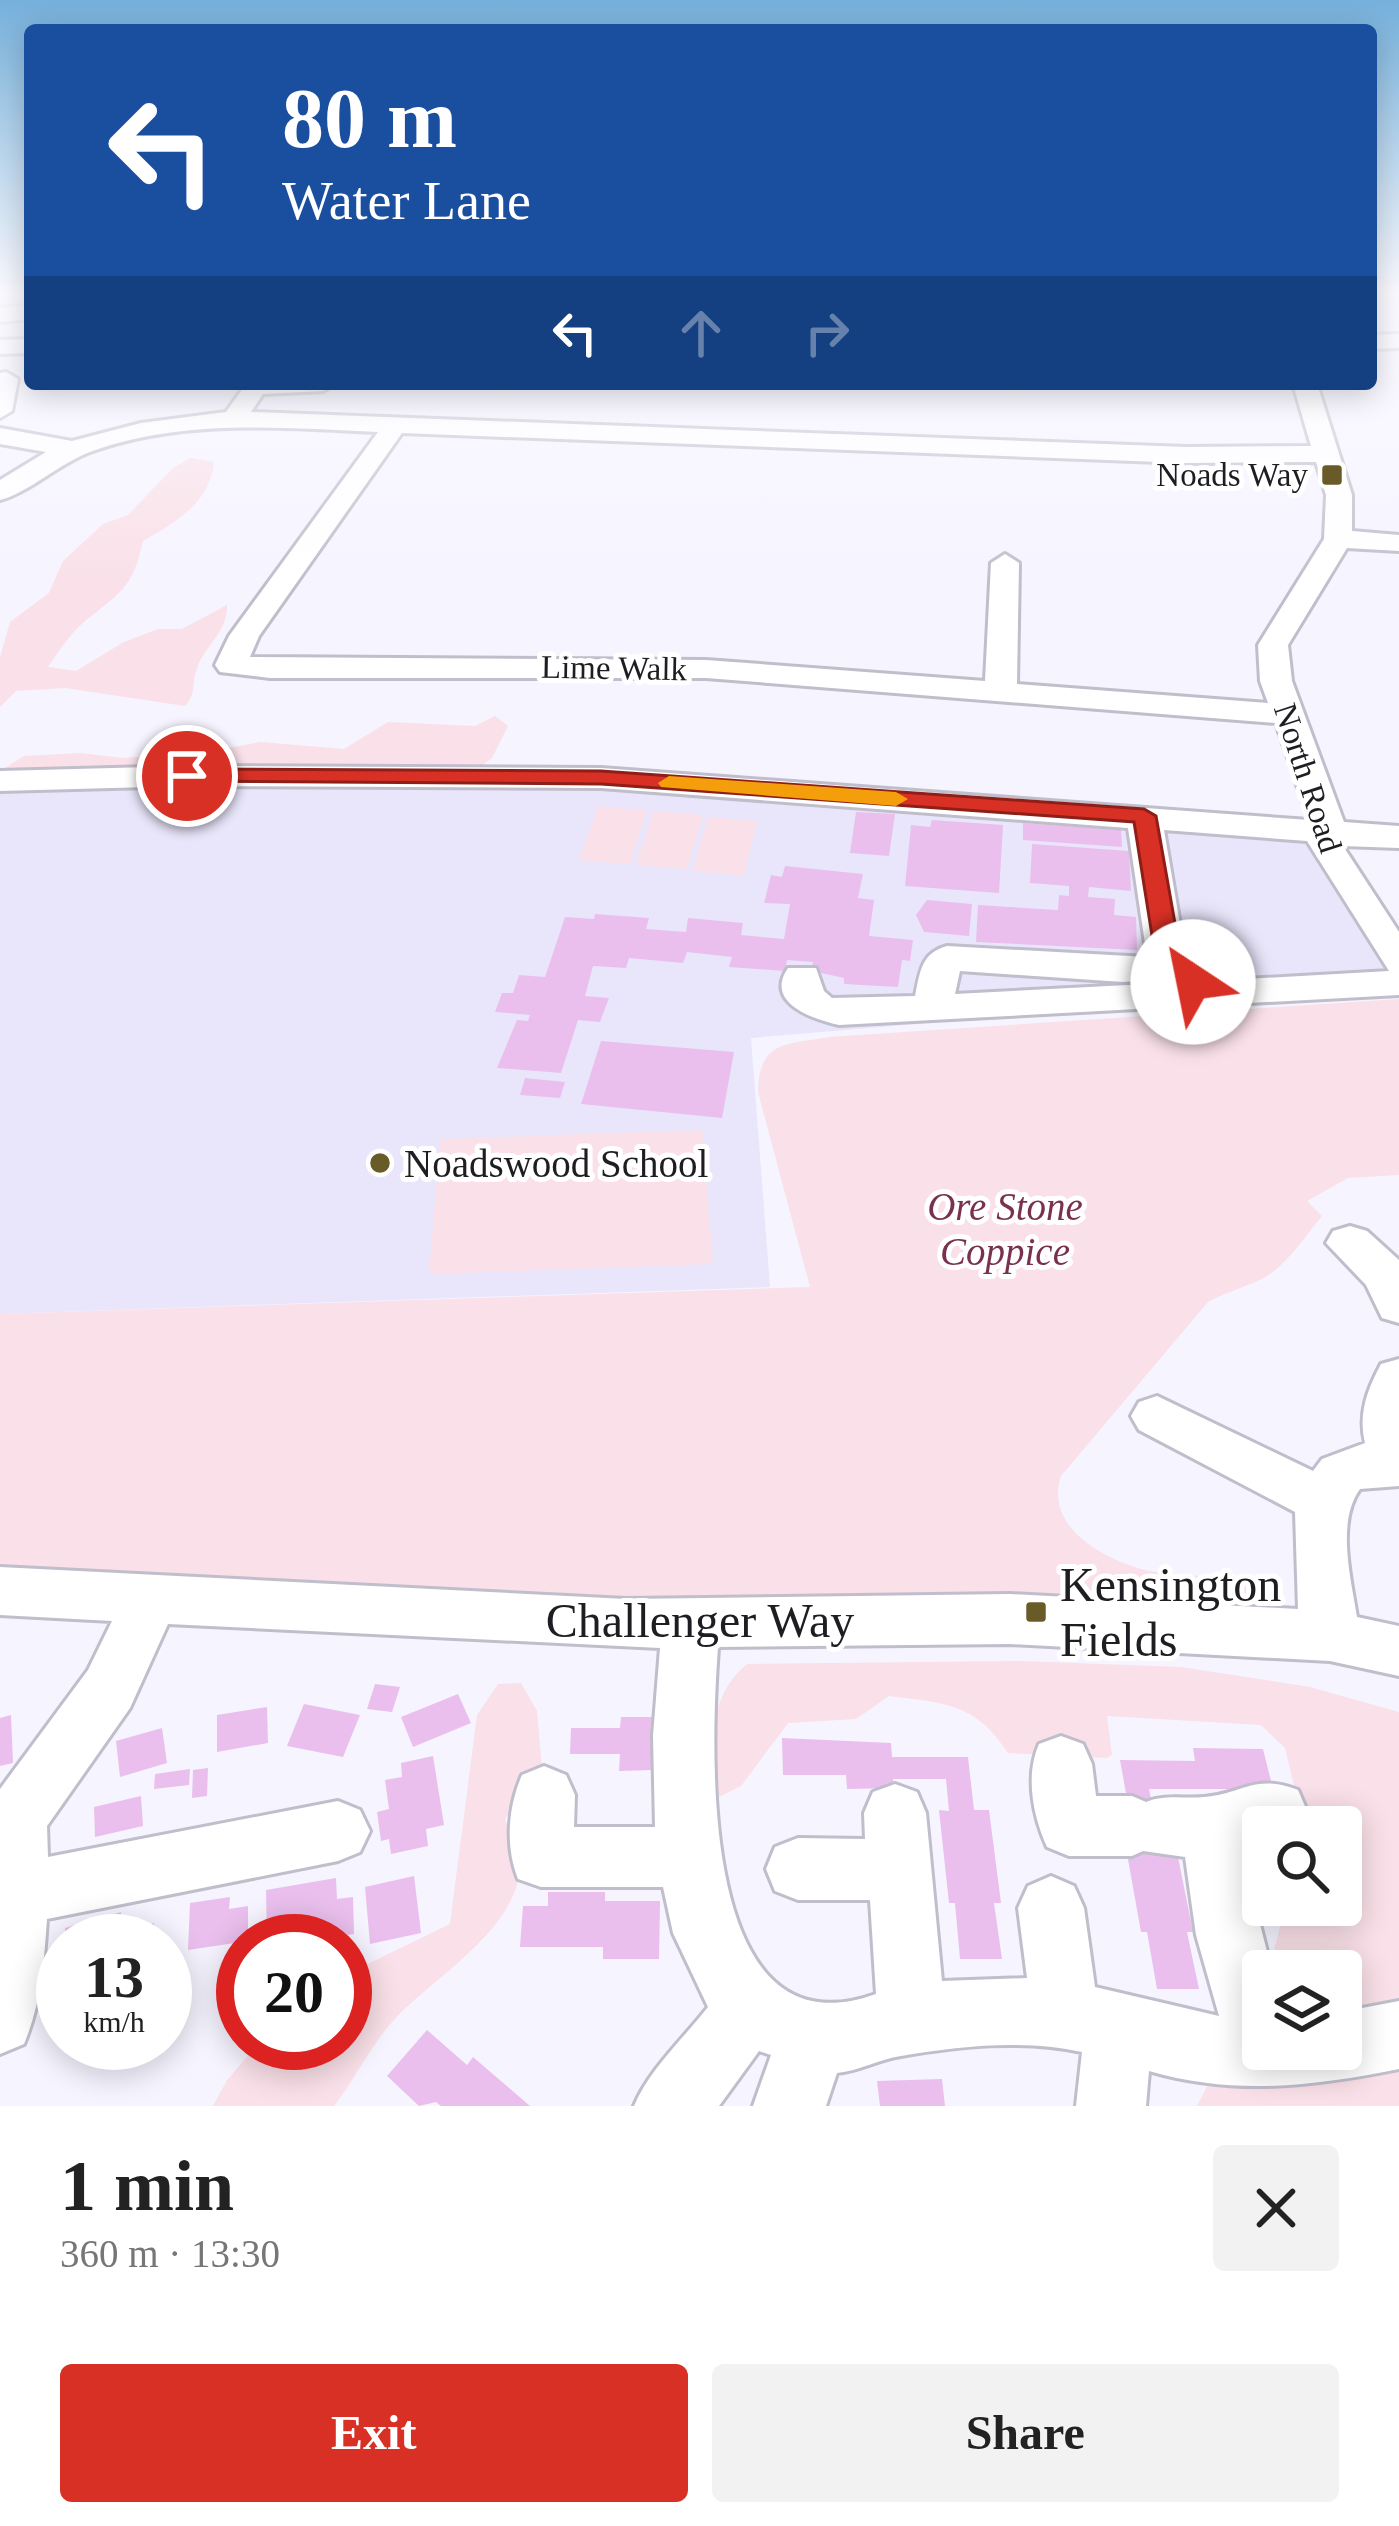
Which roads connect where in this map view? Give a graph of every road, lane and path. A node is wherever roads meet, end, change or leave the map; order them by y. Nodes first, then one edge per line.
1 (254, 390) edge
2 (1306, 390) edge
3 (234, 419) junction
4 (394, 427) junction
5 (0, 436) edge
6 (73, 449) junction
7 (1328, 454) junction
8 (0, 492) edge
9 (1338, 539) junction
10 (1399, 543) edge
11 (1006, 564) dead end
12 (1001, 694) junction
13 (1285, 714) junction
14 (0, 781) edge
15 (1144, 816) junction
16 (1323, 828) junction
17 (1399, 837) edge
18 (1399, 962) edge
19 (1170, 967) junction
20 (802, 976) dead end
21 (1399, 983) edge
22 (1230, 995) junction
23 (932, 1010) junction
24 (1350, 1243) dead end
25 (1399, 1305) edge
26 (1399, 1378) edge
27 (1156, 1416) dead end
28 (1399, 1465) edge
29 (1322, 1500) junction
30 (0, 1591) edge
31 (151, 1599) junction
32 (691, 1623) junction
33 (1330, 1636) junction
34 (1399, 1651) edge
35 (1061, 1764) dead end
36 (544, 1795) dead end
37 (8, 1823) edge
38 (338, 1831) dead end
39 (688, 1857) junction
40 (798, 1869) dead end
41 (17, 1894) junction
42 (1051, 1908) dead end
43 (1242, 1971) edge
44 (1092, 2019) junction
45 (0, 2020) edge
46 (779, 2021) junction
47 (912, 2021) junction
48 (1399, 2035) edge
49 (1362, 2042) edge
50 (1242, 2051) edge
51 (669, 2106) edge
52 (788, 2106) edge
53 (1111, 2106) edge

1 - 3 street
2 - 7 street
3 - 4 street
3 - 6 street
4 - 7 street
4 - 12 street, Lime Walk
5 - 6 street
6 - 8 street
7 - 9 street
9 - 10 street
9 - 13 street, North Road
11 - 12 street
12 - 13 street, Lime Walk
13 - 16 street, North Road
14 - 15 street
15 - 16 street
15 - 19 street
16 - 17 street
16 - 18 street, North Road
19 - 22 street
19 - 23 street
20 - 23 street
21 - 22 street
22 - 23 street
24 - 25 street
26 - 28 street
27 - 29 street
28 - 29 street
29 - 33 street
30 - 31 street, Challenger Way
31 - 32 street, Challenger Way
31 - 37 street
32 - 33 street, Challenger Way
32 - 39 street
33 - 34 street, Challenger Way
35 - 43 street
36 - 39 street
37 - 41 street
38 - 41 street
39 - 46 street
40 - 47 street
41 - 45 street
42 - 44 street
44 - 47 street
44 - 50 street
44 - 53 street
46 - 47 street
46 - 51 street
46 - 52 street
48 - 49 street

